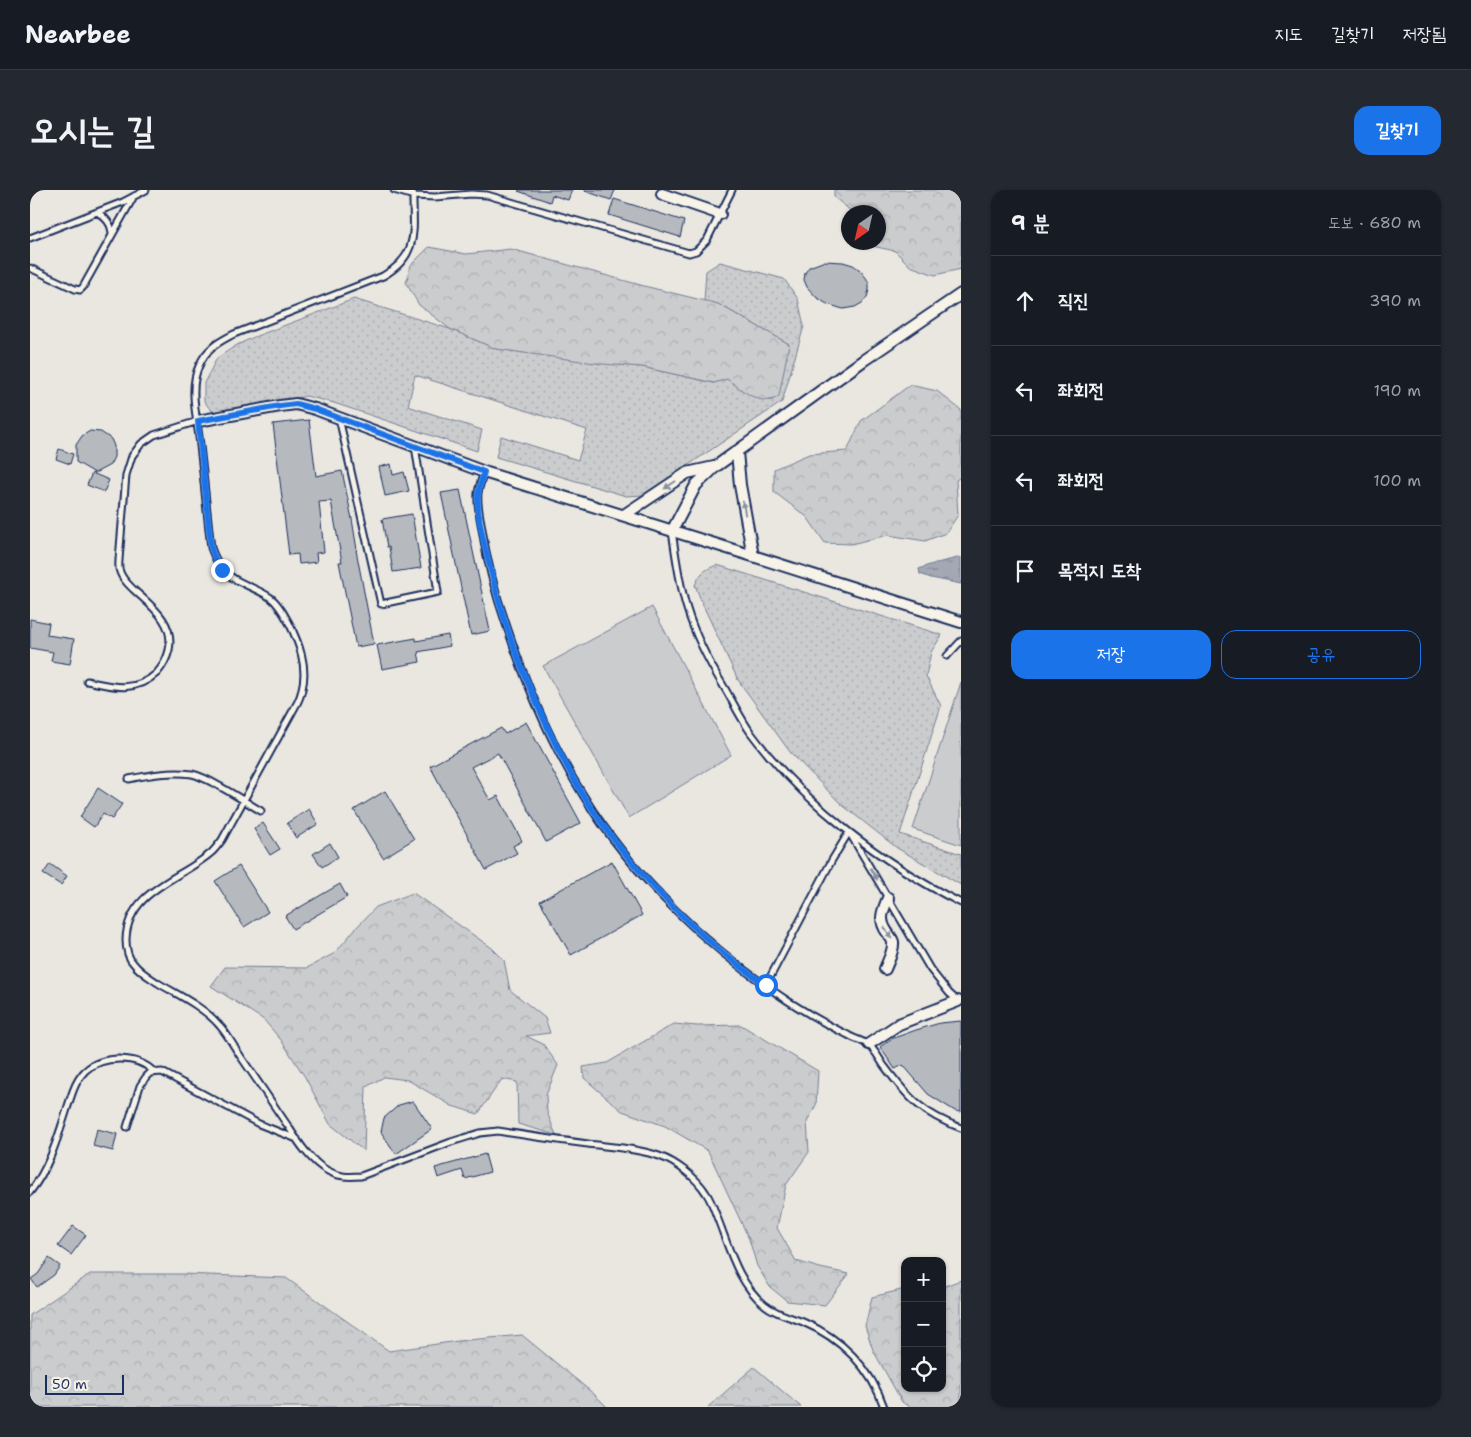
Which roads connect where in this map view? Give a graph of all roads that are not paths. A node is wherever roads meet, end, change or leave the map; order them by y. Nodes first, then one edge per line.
1 (146, 190) edge
2 (394, 190) edge
3 (732, 190) edge
4 (413, 193) edge
5 (662, 194) dead end
6 (134, 196) junction
7 (97, 212) junction
8 (720, 214) junction
9 (112, 235) junction
10 (30, 238) edge
11 (30, 268) edge
12 (961, 294) edge
13 (339, 418) junction
14 (198, 421) junction
15 (415, 446) junction
16 (737, 452) junction
17 (715, 466) junction
18 (484, 472) junction
19 (624, 516) junction
20 (672, 530) junction
21 (753, 556) junction
22 (961, 622) edge
23 (961, 641) edge
24 (948, 656) dead end
25 (87, 681) dead end
26 (129, 780) dead end
27 (244, 801) junction
28 (261, 811) dead end
29 (849, 832) junction
30 (888, 898) junction
31 (961, 903) edge
32 (884, 969) dead end
33 (766, 985) junction
34 (960, 1003) edge
35 (869, 1044) junction
36 (154, 1072) junction
37 (127, 1127) dead end
38 (961, 1128) edge
39 (297, 1139) junction
40 (30, 1192) edge
41 (884, 1407) edge

1 - 6 lane
2 - 4 lane
3 - 8 lane
4 - 8 lane
4 - 14 lane
5 - 8 street
6 - 7 lane
6 - 9 lane
7 - 9 lane
7 - 10 lane
9 - 11 lane
12 - 16 street
13 - 14 street
13 - 15 street
13 - 15 lane
14 - 25 lane
14 - 27 lane
15 - 18 street
16 - 17 street
21 -> 16 street
17 -> 19 street
17 - 20 street
18 - 19 street
18 - 33 lane
19 - 20 street
20 - 21 street
20 - 29 lane
21 - 22 street
23 - 24 lane
26 - 27 lane
27 - 28 lane
27 - 39 lane
29 -> 30 lane
29 - 31 lane
29 - 33 lane
30 -> 32 street
30 - 34 lane
33 - 35 lane
34 - 35 street
35 - 38 lane
36 - 37 lane
36 - 39 lane
36 - 40 lane
39 - 41 lane

